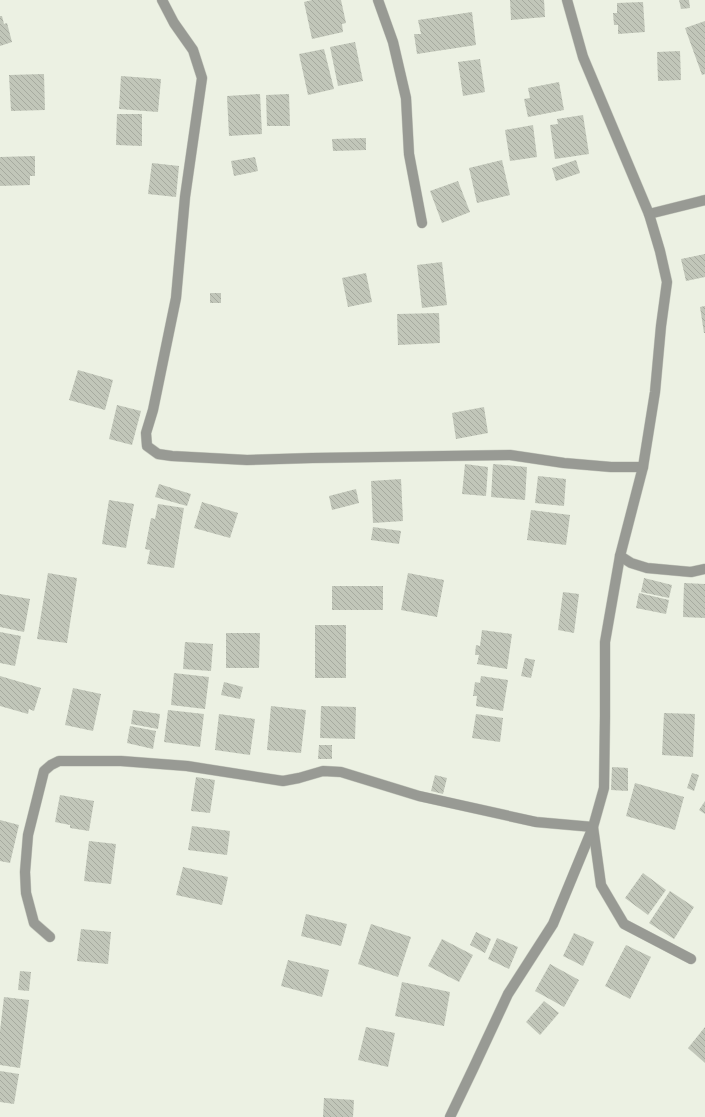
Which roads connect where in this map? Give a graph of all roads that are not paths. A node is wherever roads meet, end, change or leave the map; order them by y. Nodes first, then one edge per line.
1 (162, 0) edge
2 (378, 0) edge
3 (567, 0) edge
4 (705, 200) edge
5 (648, 214) junction
6 (422, 223) dead end
7 (643, 467) junction
8 (620, 556) junction
9 (705, 569) edge
10 (593, 827) junction
11 (50, 937) dead end
12 (690, 960) dead end
13 (450, 1117) edge

1 - 7 street
2 - 6 street
3 - 5 street
4 - 5 street
5 - 7 street
7 - 8 street
8 - 9 street
8 - 10 street
10 - 11 street
10 - 12 street
10 - 13 street

